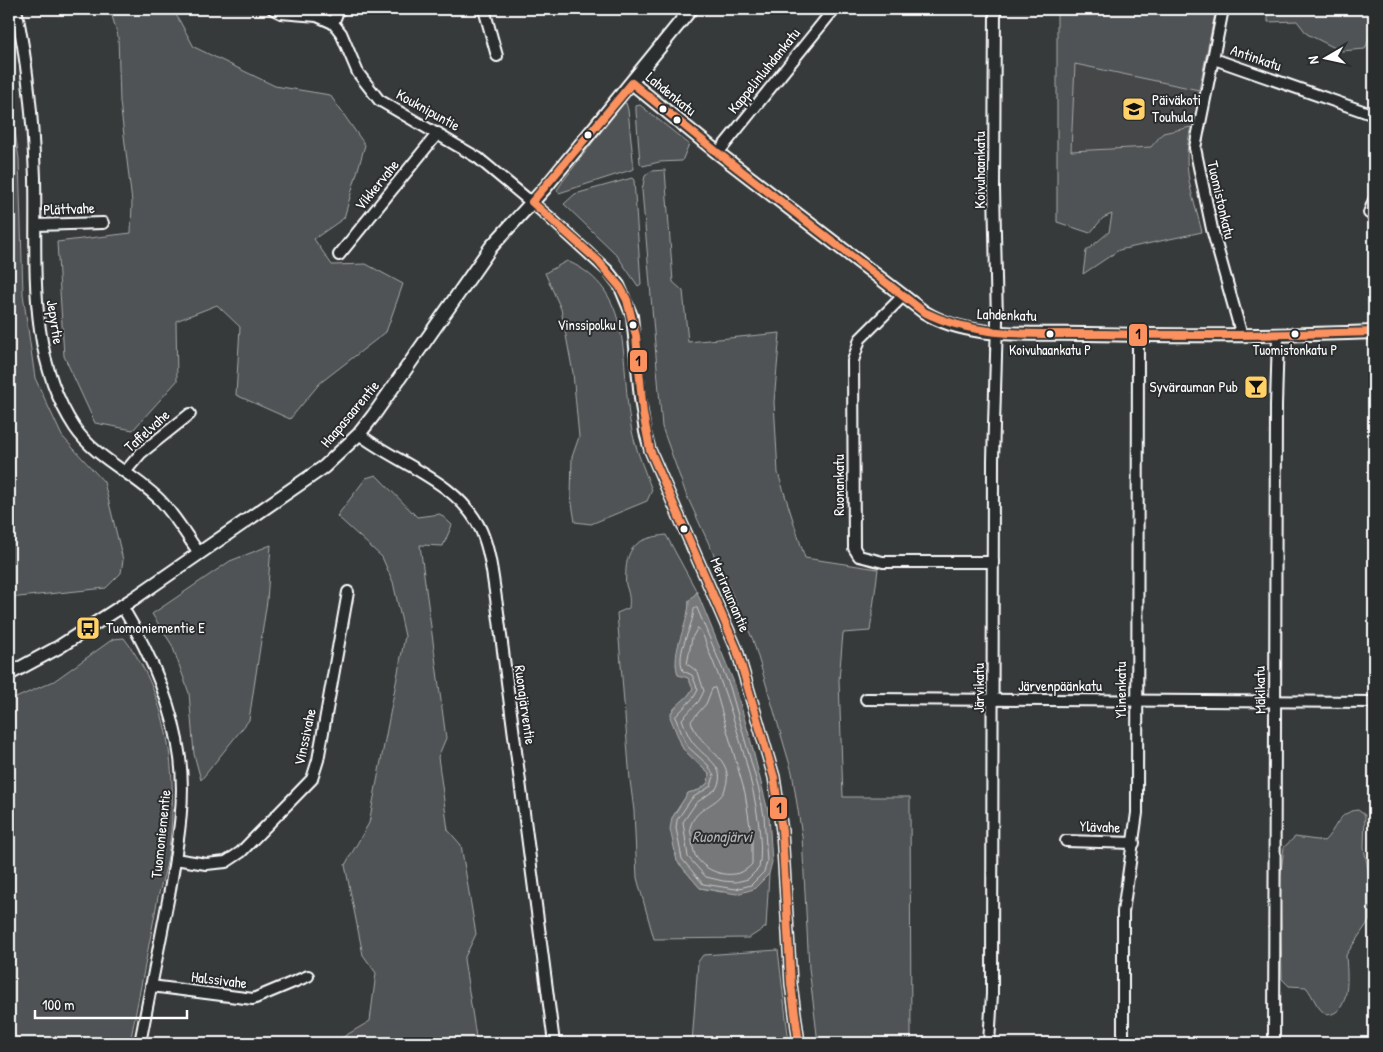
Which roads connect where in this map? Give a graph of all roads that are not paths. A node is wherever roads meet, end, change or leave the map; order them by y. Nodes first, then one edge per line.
1 (16, 9) edge
2 (273, 9) edge
3 (339, 9) edge
4 (484, 9) edge
5 (691, 9) edge
6 (834, 9) edge
7 (995, 9) edge
8 (1222, 9) edge
9 (333, 23) junction
10 (497, 56) dead end
11 (1214, 59) junction
12 (632, 82) junction
13 (1374, 114) edge
14 (438, 134) junction
15 (718, 153) junction
16 (1374, 200) edge
17 (532, 202) junction
18 (1369, 213) dead end
19 (103, 222) dead end
20 (36, 225) junction
21 (339, 255) dead end
22 (903, 296) junction
23 (996, 332) junction
24 (1374, 332) edge
25 (1138, 335) junction
26 (1242, 336) junction
27 (1278, 336) junction
28 (190, 414) dead end
29 (358, 434) junction
30 (125, 472) junction
31 (200, 552) junction
32 (993, 562) junction
33 (348, 592) dead end
34 (122, 606) junction
35 (9, 674) edge
36 (866, 699) dead end
37 (994, 700) junction
38 (1136, 701) junction
39 (1276, 701) junction
40 (1374, 702) edge
41 (1066, 841) dead end
42 (1134, 843) junction
43 (175, 860) junction
44 (308, 976) dead end
45 (151, 986) junction
46 (140, 1043) edge
47 (554, 1043) edge
48 (799, 1043) edge
49 (989, 1043) edge
50 (1123, 1043) edge
51 (1274, 1043) edge

1 - 20 street, Jepyrtie
2 - 9 street
3 - 9 street
4 - 10 street
5 - 12 main road, Haapasaarentie
6 - 15 street, Kappelinluhdankatu
7 - 23 street, Koivuhaankatu
8 - 11 street, Tuomistonkatu
9 - 14 street, Kouknipuntie
11 - 13 street, Antinkatu
11 - 26 street, Tuomistonkatu
12 - 15 main road, Lahdenkatu
12 - 17 main road, Haapasaarentie
14 - 17 street, Kouknipuntie
14 - 21 street, Vikkervahe
15 - 22 main road, Lahdenkatu
16 - 18 street
17 - 29 main road, Haapasaarentie
17 - 48 street, Meriraumantie
19 - 20 street, Plättvahe
20 - 30 street, Jepyrtie
22 - 23 main road, Lahdenkatu
22 - 32 street, Ruonankatu
23 - 25 main road, Lahdenkatu
23 - 32 street, Järvikatu
24 - 27 main road, Lahdenkatu
25 - 26 main road, Lahdenkatu
25 - 38 street, Ylinenkatu
26 - 27 main road, Lahdenkatu
27 - 39 street, Mäkikatu
28 - 30 street, Taffelvahe
29 - 31 main road, Haapasaarentie
29 - 47 street, Ruonajärventie
30 - 31 street, Jepyrtie
31 - 34 main road, Haapasaarentie
32 - 37 street, Järvikatu
33 - 43 street, Vinssivahe
34 - 35 main road, Haapasaarentie
34 - 43 street, Tuomoniementie
36 - 37 street, Järvenpäänkatu
37 - 38 street, Järvenpäänkatu
37 - 49 street, Järvikatu
38 - 39 street, Järvenpäänkatu
38 - 42 street, Ylinenkatu
39 - 40 street, Järvenpäänkatu
39 - 51 street, Mäkikatu
41 - 42 street, Ylävahe
42 - 50 street, Ylinenkatu
43 - 45 street, Tuomoniementie
44 - 45 street, Halssivahe
45 - 46 street, Tuomoniementie

